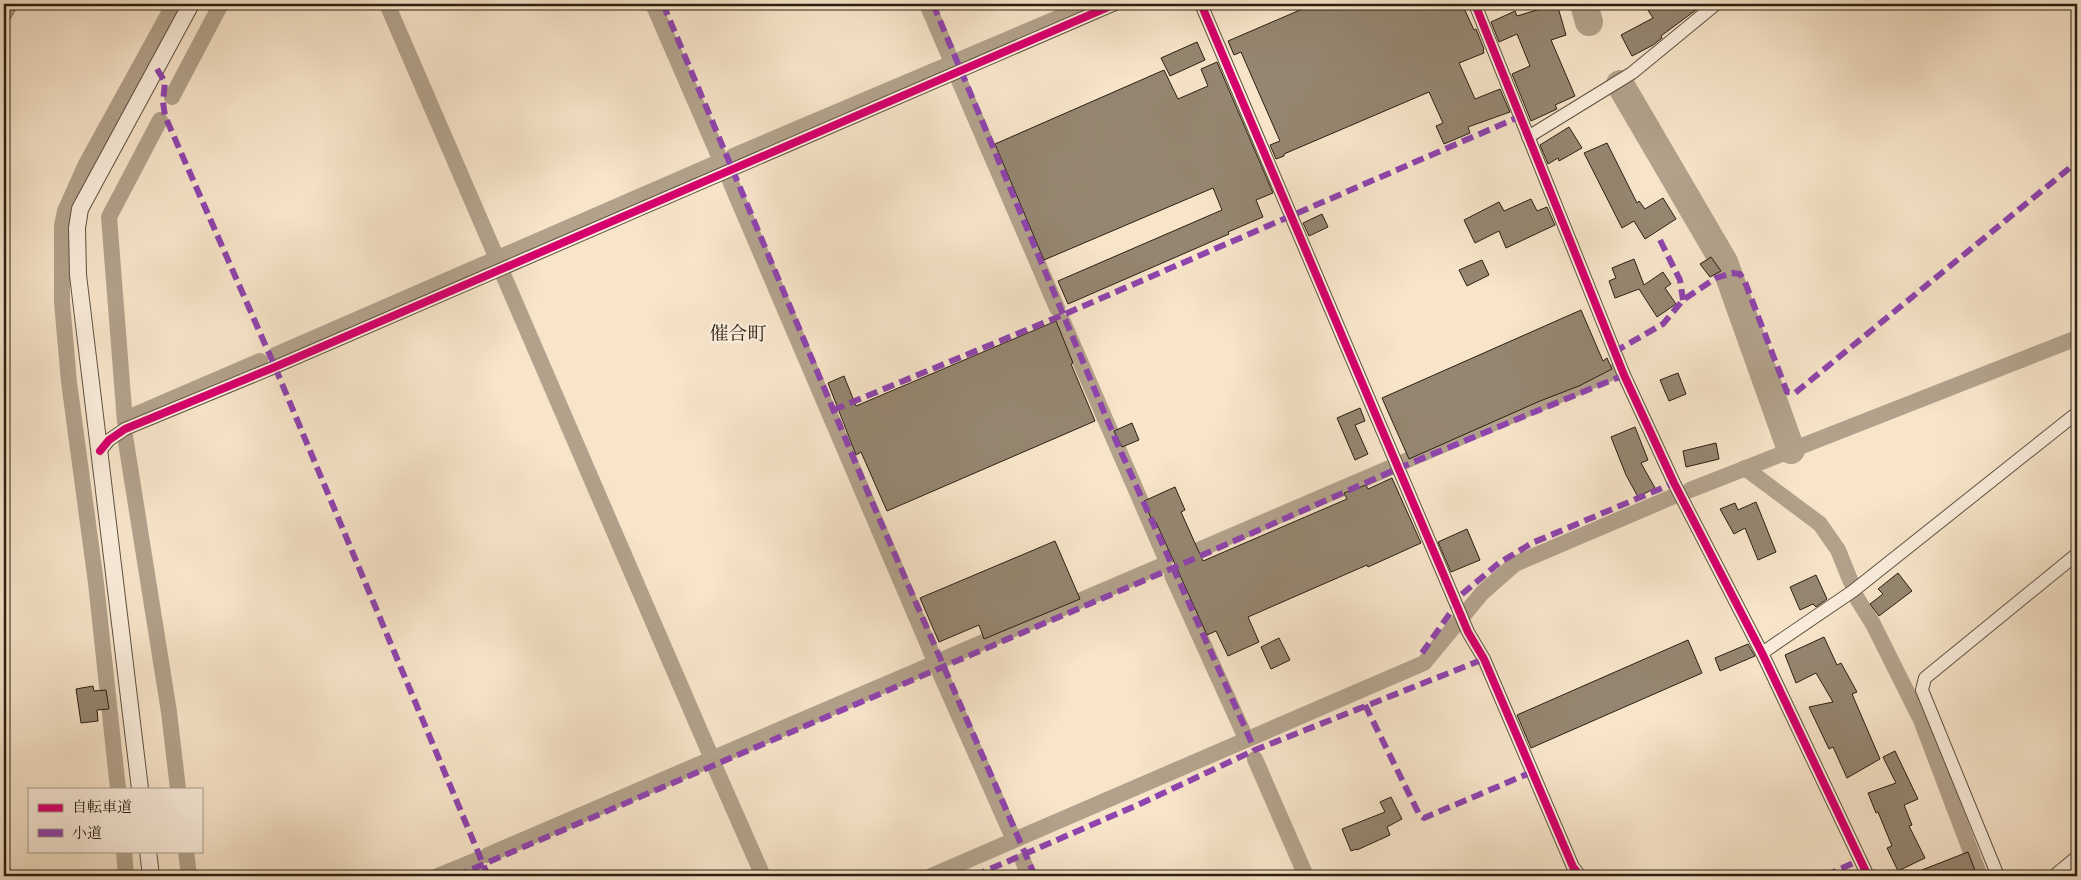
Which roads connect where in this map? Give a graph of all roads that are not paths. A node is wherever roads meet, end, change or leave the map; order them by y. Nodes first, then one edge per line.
1 (191, 4) edge
2 (1115, 4) edge
3 (1201, 4) edge
4 (1475, 4) edge
5 (1716, 4) edge
6 (1528, 137) junction
7 (2077, 413) edge
8 (100, 451) junction
9 (2077, 554) edge
10 (1762, 653) junction
11 (140, 788) edge
12 (148, 852) edge
13 (2077, 857) edge
14 (151, 876) edge
15 (1580, 876) edge
16 (1868, 876) edge
17 (1998, 876) edge
18 (2054, 876) edge

1 - 8 street
2 - 8 street
3 - 15 street
4 - 6 street
5 - 6 street
6 - 10 street
7 - 10 street
8 - 11 street
9 - 17 street
10 - 16 street
12 - 14 street
13 - 18 street

